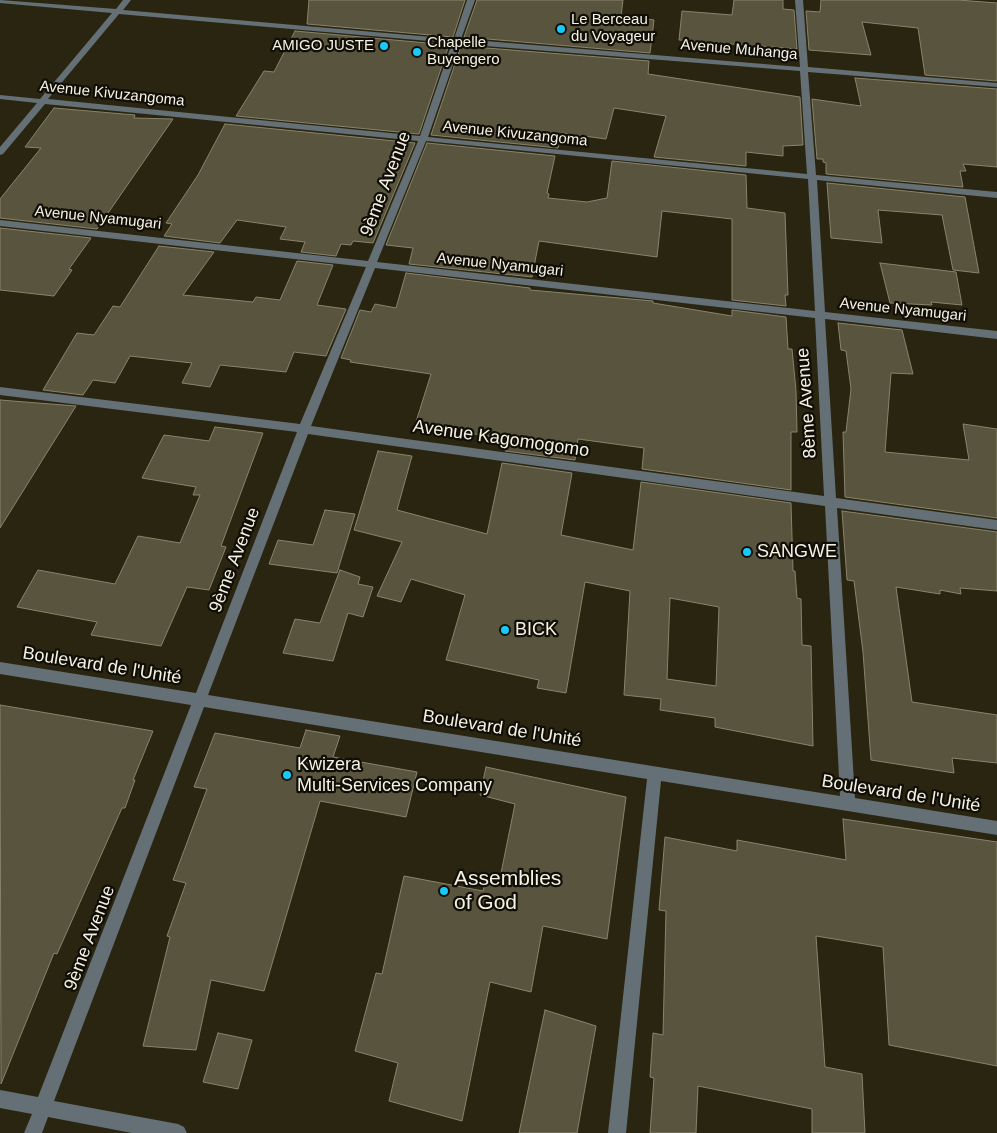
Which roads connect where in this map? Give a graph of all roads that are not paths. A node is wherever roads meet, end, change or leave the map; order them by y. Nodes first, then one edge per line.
1 (127, 0) edge
2 (471, 0) edge
3 (799, 0) edge
4 (0, 1) edge
5 (119, 11) junction
6 (456, 41) junction
7 (803, 68) junction
8 (997, 85) edge
9 (0, 97) edge
10 (41, 100) junction
11 (423, 139) junction
12 (0, 152) edge
13 (812, 177) junction
14 (997, 195) edge
15 (0, 223) edge
16 (372, 265) junction
17 (819, 316) junction
18 (997, 336) edge
19 (0, 391) edge
20 (304, 429) junction
21 (831, 502) junction
22 (997, 525) edge
23 (0, 668) edge
24 (200, 700) junction
25 (655, 772) junction
26 (848, 804) junction
27 (997, 828) edge
28 (0, 1099) edge
29 (43, 1108) junction
30 (33, 1133) edge
31 (178, 1133) edge
32 (617, 1133) edge

1 - 5 street
2 - 6 street, 9ème Avenue
3 - 7 street, 8ème Avenue
4 - 5 street, Avenue Muhanga
5 - 6 street, Avenue Muhanga
5 - 10 street
6 - 7 street, Avenue Muhanga
6 - 11 street, 9ème Avenue
7 - 8 street, Avenue Muhanga
7 - 13 street, 8ème Avenue
9 - 10 street, Avenue Kivuzangoma
10 - 11 street, Avenue Kivuzangoma
10 - 12 street
11 - 13 street, Avenue Kivuzangoma
11 - 16 street, 9ème Avenue
13 - 14 street, Avenue Kivuzangoma
13 - 17 street, 8ème Avenue
15 - 16 street, Avenue Nyamugari
16 - 17 street, Avenue Nyamugari
16 - 20 street, 9ème Avenue
17 - 18 street, Avenue Nyamugari
17 - 21 street, 8ème Avenue
19 - 20 street, Avenue Kagomogomo
20 - 21 street, Avenue Kagomogomo
20 - 24 street, 9ème Avenue
21 - 22 street, Avenue Kagomogomo
21 - 26 street, 8ème Avenue
23 - 24 street, Boulevard de l'Unité
24 - 25 street, Boulevard de l'Unité
24 - 29 street, 9ème Avenue
25 - 26 street, Boulevard de l'Unité
25 - 32 street
26 - 27 street, Boulevard de l'Unité
28 - 29 street
29 - 30 street, 9ème Avenue
29 - 31 street

